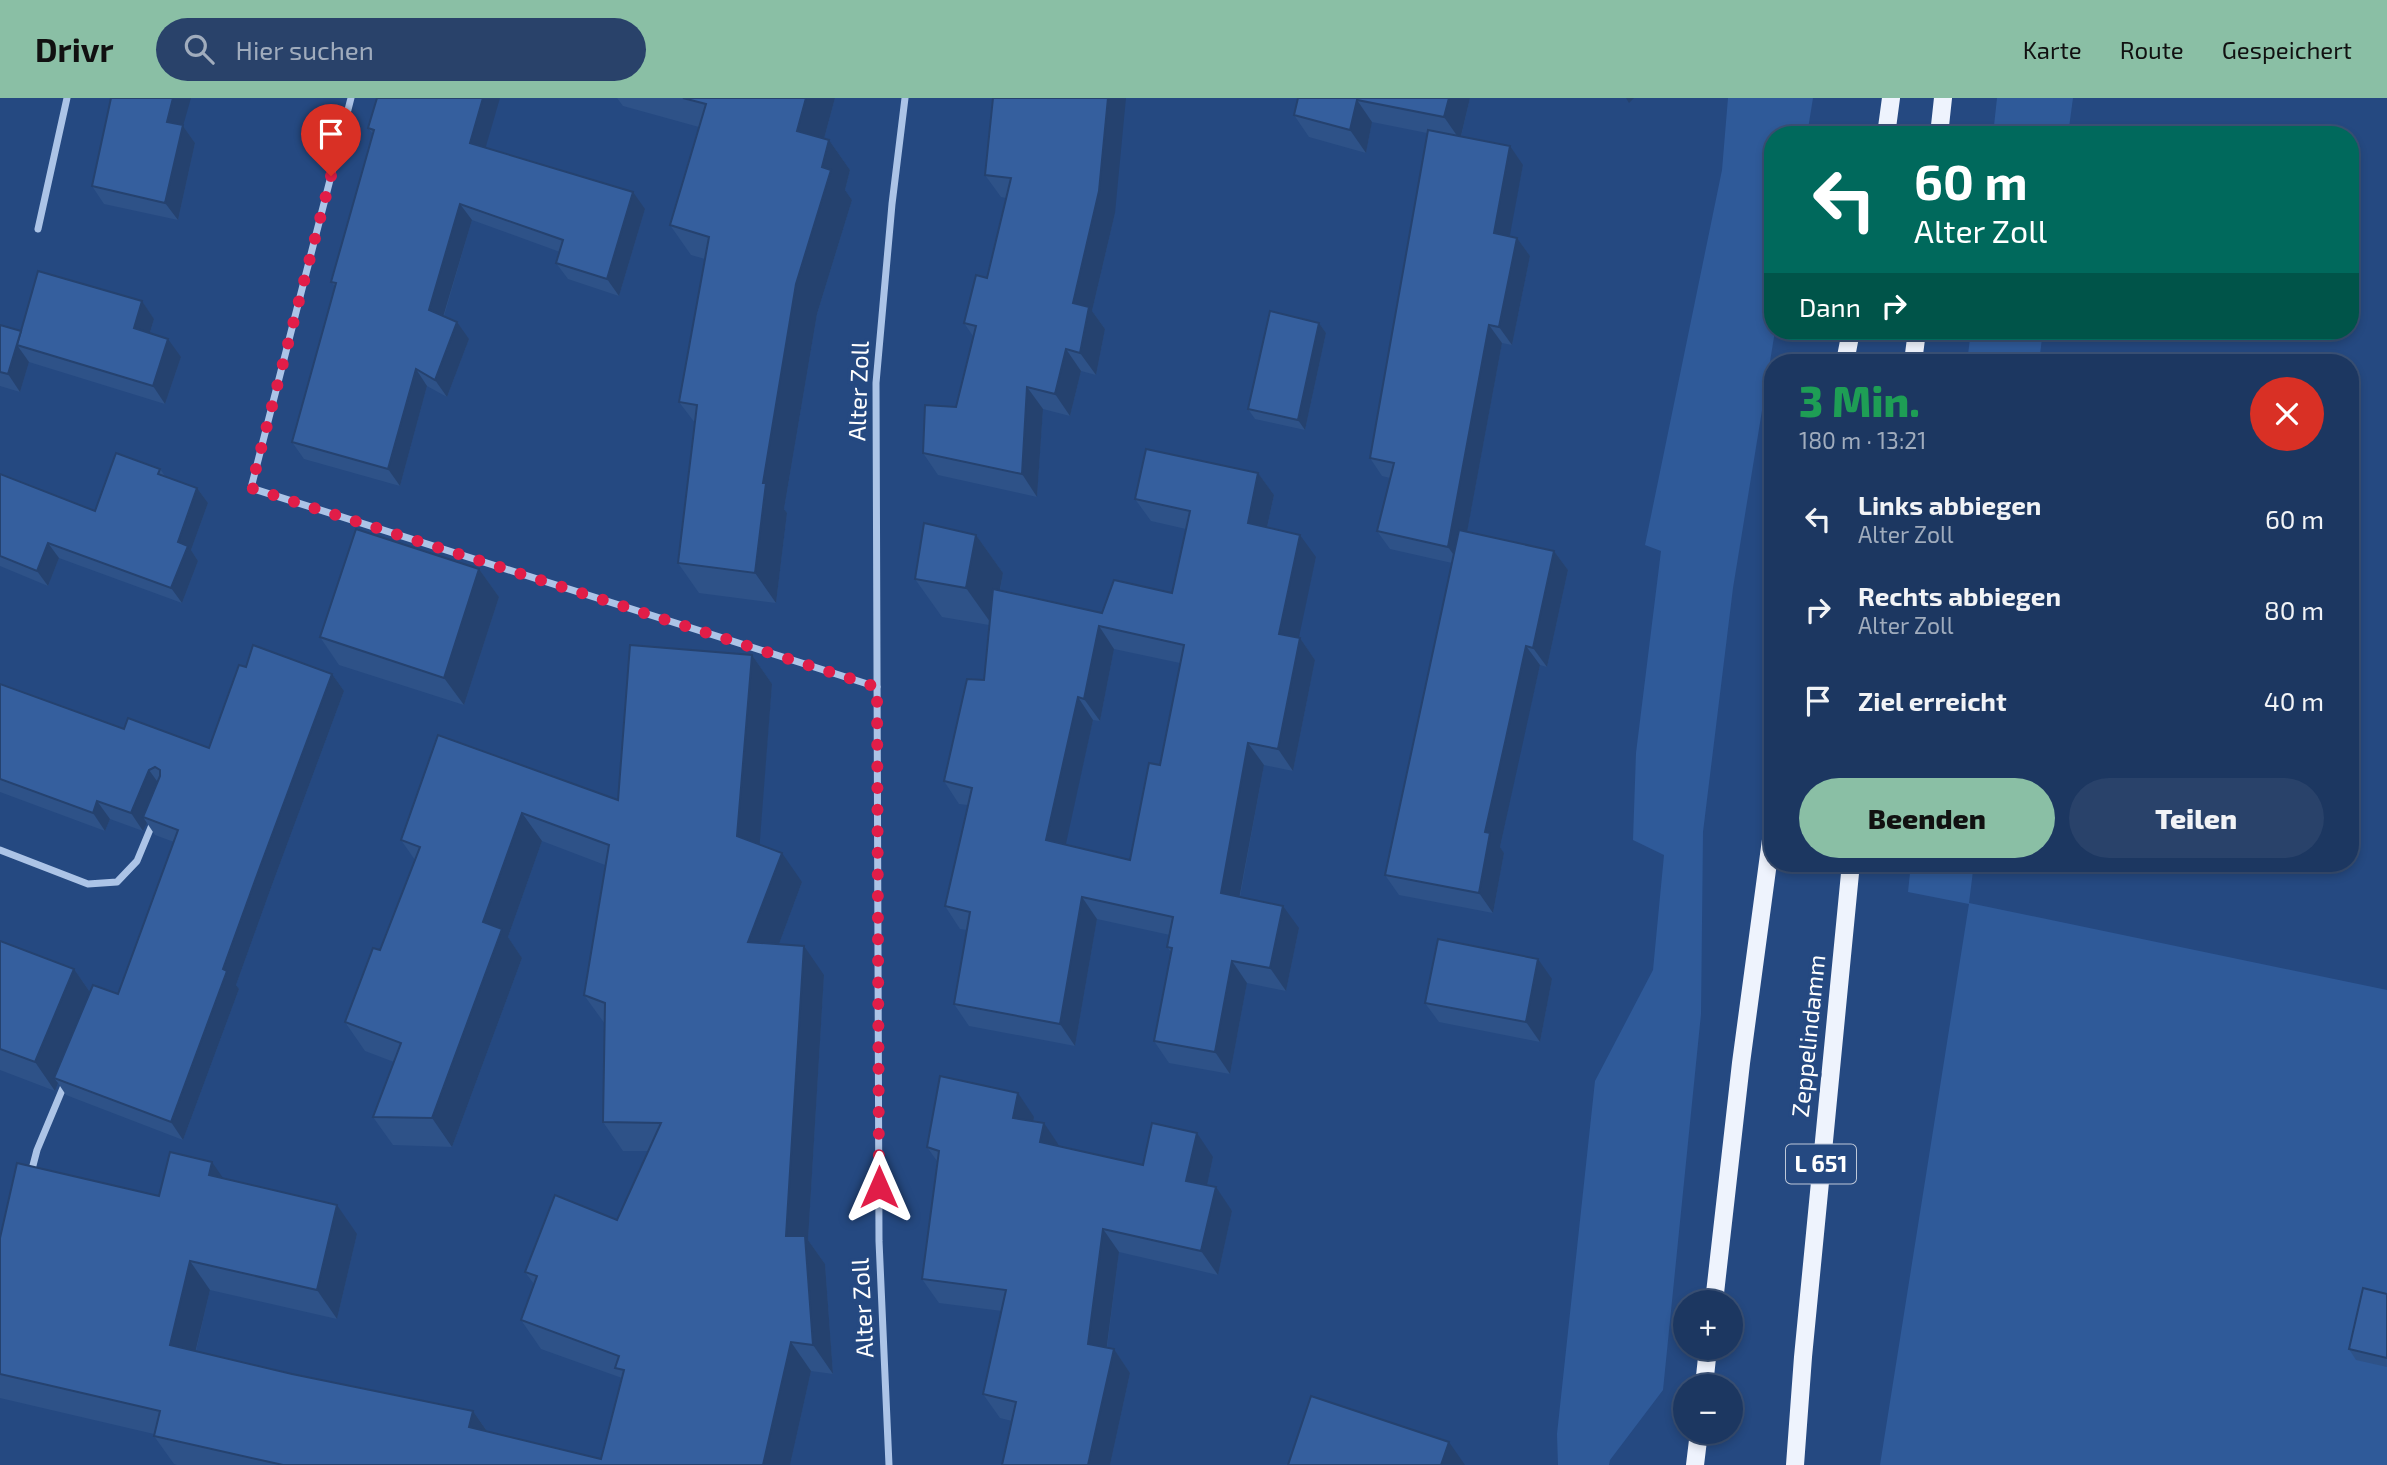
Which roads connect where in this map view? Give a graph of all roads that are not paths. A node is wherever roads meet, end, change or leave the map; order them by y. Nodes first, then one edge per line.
1 (68, 98) edge
2 (351, 98) edge
3 (905, 98) edge
4 (1891, 98) edge
5 (1943, 98) edge
6 (1887, 126) edge
7 (1940, 126) edge
8 (38, 229) dead end
9 (877, 687) junction
10 (157, 814) edge
11 (0, 850) edge
12 (1767, 872) edge
13 (1850, 872) edge
14 (69, 1074) edge
15 (30, 1177) edge
16 (1715, 1290) edge
17 (1698, 1444) edge
18 (889, 1465) edge
19 (1695, 1465) edge
20 (1795, 1465) edge

1 - 8 street
2 - 9 street
3 - 9 street, Alter Zoll
4 - 6 main road
5 - 7 main road
9 - 18 street, Alter Zoll
10 - 11 street
12 - 16 main road
13 - 20 main road, Zeppelindamm / L 651
14 - 15 street
17 - 19 main road

